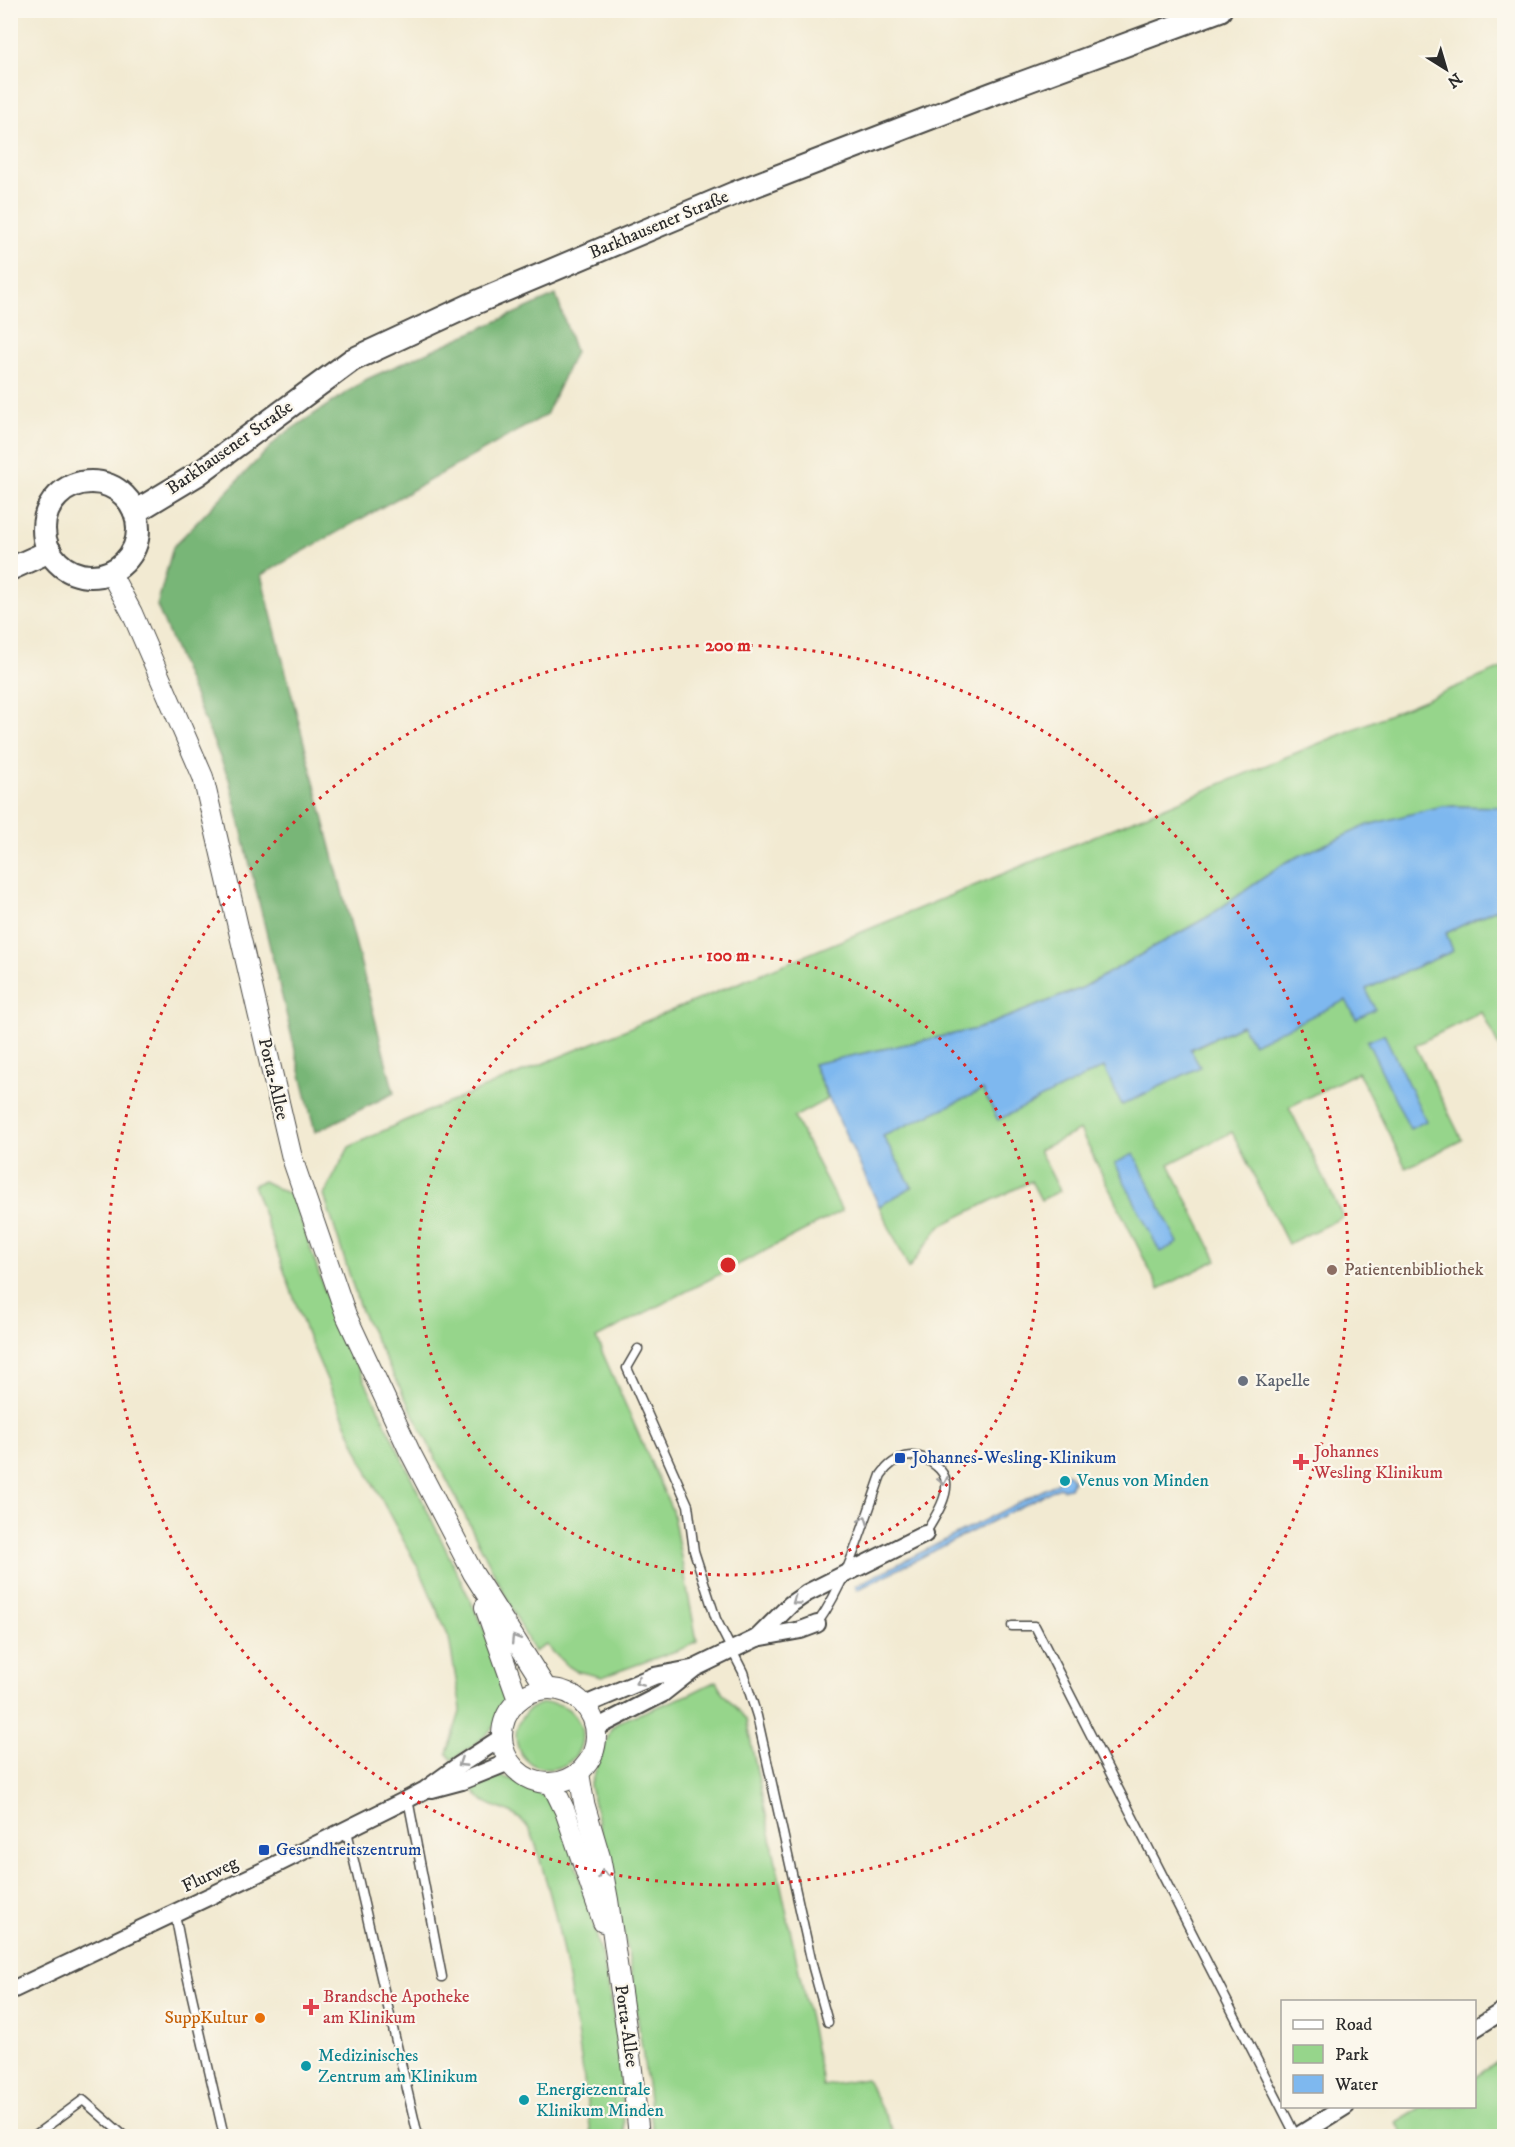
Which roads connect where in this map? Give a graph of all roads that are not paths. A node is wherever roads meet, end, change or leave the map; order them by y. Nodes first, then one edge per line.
1 (1220, 10) edge
2 (135, 512) junction
3 (50, 551) junction
4 (10, 569) edge
5 (110, 572) junction
6 (638, 1349) dead end
7 (925, 1534) joint
8 (473, 1573) junction
9 (843, 1575) junction
10 (817, 1624) joint
11 (1012, 1626) dead end
12 (757, 1638) junction
13 (732, 1650) junction
14 (695, 1668) junction
15 (546, 1688) junction
16 (518, 1700) junction
17 (585, 1705) junction
18 (596, 1728) junction
19 (501, 1738) junction
20 (509, 1762) junction
21 (579, 1773) junction
22 (552, 1784) junction
23 (425, 1790) junction
24 (408, 1799) junction
25 (347, 1831) junction
26 (175, 1914) junction
27 (614, 1952) junction
28 (442, 1977) dead end
29 (10, 1991) edge
30 (1504, 2010) edge
31 (828, 2022) dead end
32 (1476, 2028) edge
33 (1281, 2105) edge
34 (1283, 2108) edge
35 (1343, 2108) edge
36 (34, 2136) edge
37 (124, 2136) edge
38 (224, 2136) edge
39 (418, 2136) edge
40 (639, 2136) edge
41 (1297, 2136) edge

1 - 2 main road, Barkhausener Straße
2 - 3 main road
2 - 5 main road
3 - 4 main road
3 - 5 main road
5 - 8 street, Porta-Allee
6 - 13 lane
7 - 9 street
9 -> 7 lane
15 -> 8 street, Porta-Allee
8 - 16 street, Porta-Allee
9 - 10 lane
9 -> 12 street
10 - 12 street
11 - 33 lane
12 - 13 street
13 - 14 street
13 - 31 lane
14 -> 17 street
14 - 18 street
15 - 16 street
15 - 17 street
16 - 19 street
17 - 18 street
18 - 21 street
19 - 20 street
19 -> 23 street, Flurweg
20 - 22 street
20 - 23 street, Flurweg
21 - 22 street
27 -> 21 street, Porta-Allee
22 - 27 street, Porta-Allee
23 - 24 street, Flurweg
24 - 25 street, Flurweg
24 - 28 lane
25 - 26 street, Flurweg
25 - 39 lane
26 - 29 street, Flurweg
26 - 38 lane
27 - 40 street, Porta-Allee
30 - 32 street
34 - 41 lane
35 - 41 street
36 - 37 lane

